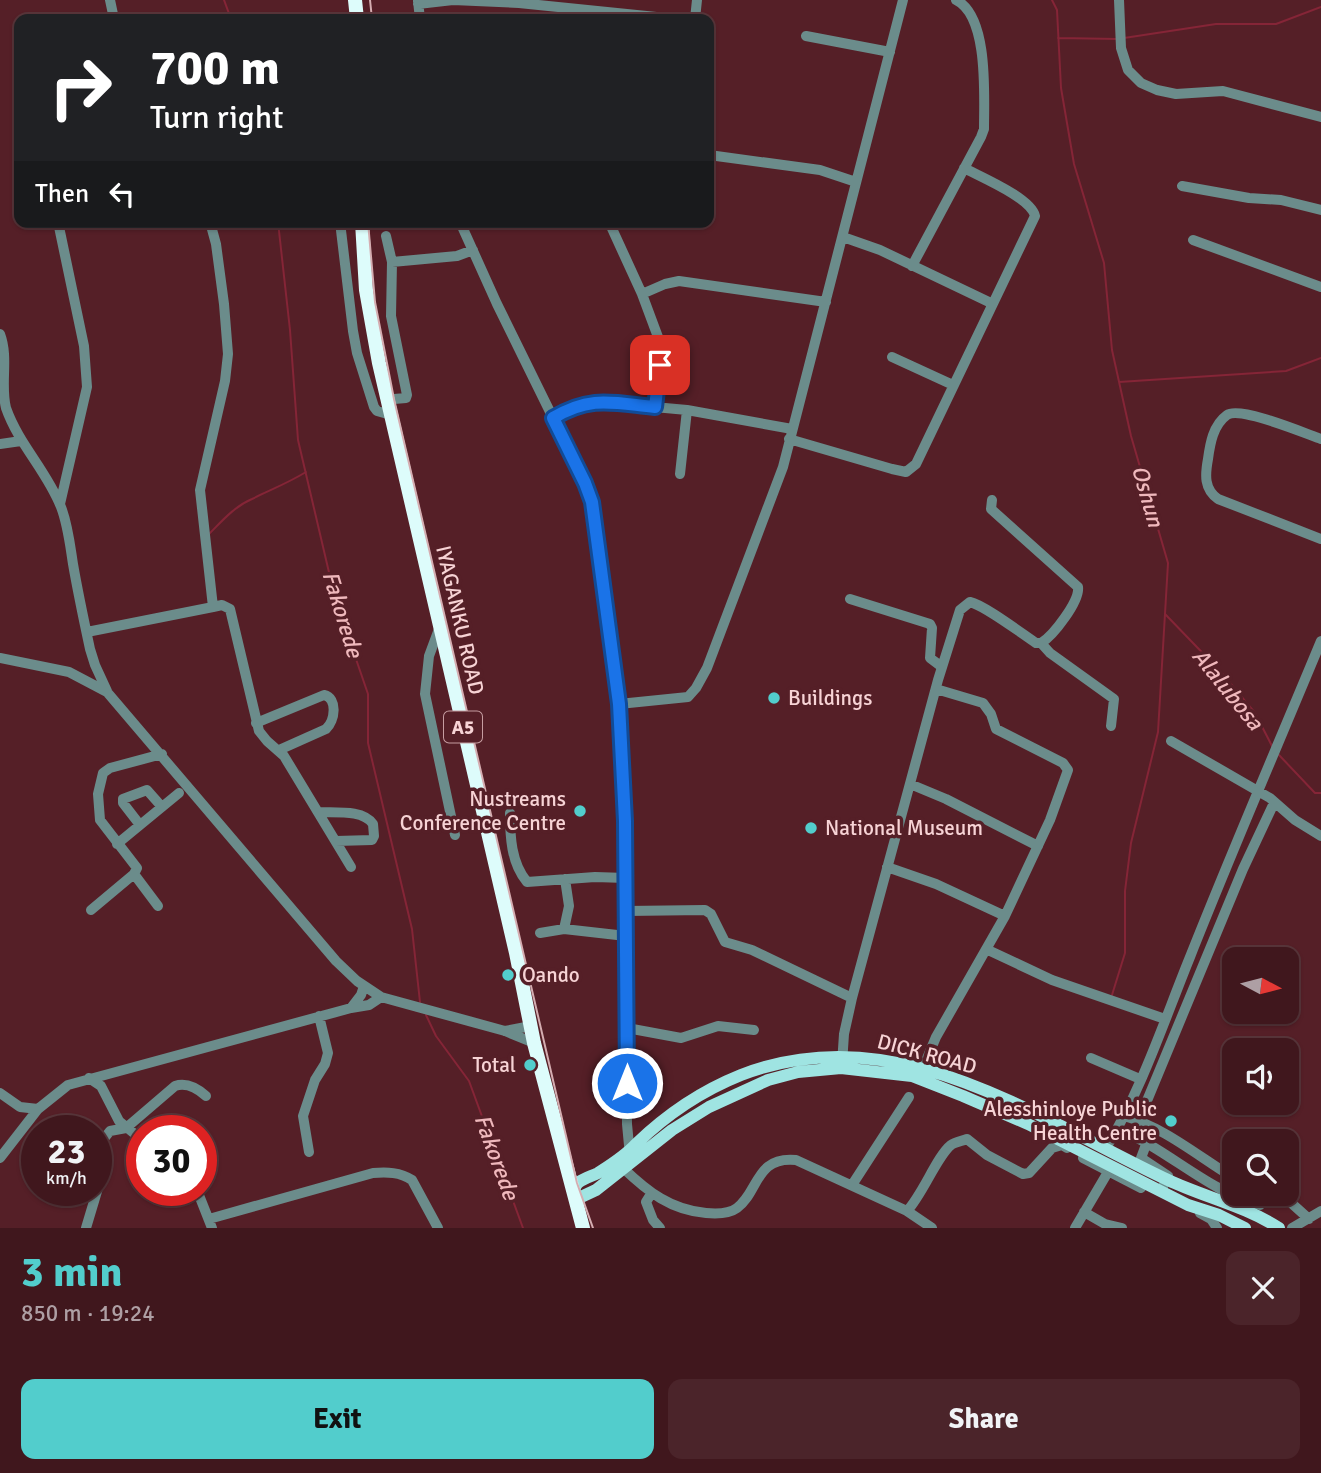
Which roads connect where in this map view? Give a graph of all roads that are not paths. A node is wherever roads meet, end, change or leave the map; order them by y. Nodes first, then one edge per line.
1 (903, 0) edge
2 (956, 0) edge
3 (1119, 0) edge
4 (418, 2) edge
5 (520, 2) edge
6 (630, 14) edge
7 (806, 36) dead end
8 (890, 52) junction
9 (1321, 117) edge
10 (714, 156) edge
11 (964, 168) junction
12 (856, 182) junction
13 (1182, 186) dead end
14 (1321, 210) edge
15 (59, 228) edge
16 (211, 228) edge
17 (340, 228) edge
18 (362, 228) edge
19 (463, 228) edge
20 (612, 228) edge
21 (386, 236) dead end
22 (843, 237) junction
23 (1193, 240) dead end
24 (473, 250) junction
25 (392, 262) junction
26 (912, 266) junction
27 (1321, 287) edge
28 (642, 294) junction
29 (826, 302) junction
30 (991, 303) junction
31 (0, 334) edge
32 (892, 357) dead end
33 (953, 385) junction
34 (655, 407) junction
35 (389, 409) junction
36 (687, 411) junction
37 (553, 418) junction
38 (791, 434) junction
39 (1321, 439) edge
40 (20, 441) junction
41 (0, 444) edge
42 (680, 474) dead end
43 (992, 500) dead end
44 (60, 503) junction
45 (1321, 539) edge
46 (850, 599) dead end
47 (213, 607) junction
48 (439, 629) junction
49 (86, 632) junction
50 (1321, 642) edge
51 (1041, 643) junction
52 (0, 658) edge
53 (942, 667) junction
54 (936, 689) junction
55 (107, 692) junction
56 (619, 704) junction
57 (256, 723) junction
58 (1111, 726) dead end
59 (1171, 741) dead end
60 (279, 750) junction
61 (162, 754) junction
62 (910, 784) junction
63 (179, 793) dead end
64 (1258, 793) junction
65 (1274, 803) junction
66 (162, 807) junction
67 (318, 812) junction
68 (510, 813) dead end
69 (140, 825) junction
70 (455, 835) dead end
71 (1321, 836) edge
72 (336, 841) junction
73 (117, 844) junction
74 (1038, 846) junction
75 (351, 867) dead end
76 (887, 867) junction
77 (134, 874) junction
78 (626, 878) junction
79 (565, 879) junction
80 (158, 906) dead end
81 (92, 909) dead end
82 (626, 912) junction
83 (1005, 916) junction
84 (564, 929) junction
85 (540, 933) dead end
86 (626, 936) junction
87 (988, 950) junction
88 (364, 986) junction
89 (381, 997) junction
90 (852, 998) junction
91 (351, 1008) junction
92 (319, 1016) junction
93 (1165, 1019) junction
94 (531, 1026) junction
95 (627, 1028) junction
96 (754, 1030) dead end
97 (506, 1031) junction
98 (534, 1043) junction
99 (1091, 1058) dead end
100 (842, 1062) junction
101 (923, 1068) junction
102 (110, 1073) junction
103 (89, 1078) junction
104 (1140, 1079) junction
105 (104, 1092) junction
106 (0, 1093) edge
107 (206, 1096) dead end
108 (909, 1097) dead end
109 (38, 1109) junction
110 (141, 1115) edge
111 (1124, 1116) junction
112 (1139, 1120) junction
113 (126, 1128) joint
114 (1118, 1129) junction
115 (1147, 1142) junction
116 (1107, 1148) junction
117 (309, 1152) dead end
118 (0, 1158) edge
119 (628, 1161) junction
120 (1222, 1171) edge
121 (1108, 1172) junction
122 (852, 1185) junction
123 (1164, 1185) junction
124 (1222, 1190) edge
125 (651, 1194) junction
126 (575, 1197) junction
127 (204, 1206) edge
128 (1295, 1206) edge
129 (908, 1211) junction
130 (1321, 1211) edge
131 (1084, 1212) junction
132 (1310, 1219) junction
133 (211, 1224) edge
134 (86, 1228) edge
135 (438, 1228) edge
136 (583, 1228) edge
137 (660, 1228) edge
138 (932, 1228) edge
139 (1075, 1228) edge
140 (1122, 1228) edge
141 (1217, 1228) edge
142 (1245, 1228) edge
143 (1279, 1228) edge
144 (1293, 1228) edge

1 - 8 street
2 - 11 street
3 - 9 street
4 - 5 street
5 - 6 street
7 - 8 street
8 - 12 street
10 - 12 street
11 - 26 street
11 - 30 street
12 - 22 street
13 - 14 street
15 - 44 street
16 - 47 street
17 - 35 street
18 - 35 highway, IYAGANKU ROAD / A5
19 - 24 street
20 - 28 street
21 - 25 street
22 - 26 street
22 - 29 street
23 - 27 street
24 - 25 street
24 - 37 street
25 - 35 street
26 - 30 street
28 - 29 street
28 - 34 street
29 - 38 street
30 - 33 street
31 - 40 street
32 - 33 street
33 - 38 street
34 - 36 street
34 - 37 street
35 - 48 highway, IYAGANKU ROAD / A5
36 - 38 street
36 - 42 street
37 - 56 street
38 - 56 street
39 - 45 street
40 - 41 street
40 - 44 street
43 - 51 street
44 - 49 street
46 - 53 street
47 - 49 street
47 - 57 street
48 - 70 street
48 - 94 highway, IYAGANKU ROAD / A5
49 - 55 street
50 - 64 street
51 - 53 street
51 - 58 street
52 - 55 street
53 - 54 street
54 - 62 street
54 - 74 street
55 - 61 street
56 - 78 street
57 - 60 street
57 - 60 street
59 - 64 street
60 - 67 street
61 - 73 street
61 - 88 street
62 - 74 street
62 - 76 street
63 - 66 street
64 - 65 street
64 - 93 street
65 - 71 street
65 - 112 street
66 - 69 street
66 - 69 street
67 - 72 street
67 - 72 street
68 - 79 street
69 - 73 street
72 - 75 street
73 - 77 street
74 - 83 street
76 - 83 street
76 - 90 street
77 - 80 street
77 - 81 street
78 - 79 street
78 - 82 street
79 - 84 street
82 - 86 street
82 - 90 street
83 - 87 street
84 - 85 street
84 - 86 street
86 - 95 street
87 - 93 street
87 - 101 street
88 - 89 street
88 - 91 street
89 - 91 street
89 - 97 street
90 - 100 street
91 - 92 street
92 - 102 street
92 - 117 street
93 - 104 street
94 - 97 street
94 - 98 highway, IYAGANKU ROAD / A5
95 - 96 street
95 - 119 street
97 - 98 street
98 - 126 highway, IYAGANKU ROAD / A5
99 - 104 street
100 - 101 main road, DICK ROAD
100 - 119 main road, DICK ROAD
100 - 123 main road, DICK ROAD
101 - 116 main road, DICK ROAD
102 - 103 street
102 - 105 street
103 - 105 street
103 - 109 street
104 - 111 street
105 - 113 street
106 - 109 street
107 - 110 street
108 - 122 street
109 - 118 street
111 - 112 street
111 - 114 street
112 - 120 street
113 - 134 street
114 - 115 street
114 - 116 street
115 - 123 street
115 - 124 street
116 - 123 main road, DICK ROAD
119 - 125 street
119 - 126 main road, DICK ROAD
121 - 129 street
121 - 131 street
121 - 141 street
122 - 125 street
122 - 129 street
123 - 142 main road, DICK ROAD
123 - 143 main road, DICK ROAD
125 - 137 street
126 - 136 highway, IYAGANKU ROAD / A5
127 - 133 street
128 - 132 street
129 - 138 street
130 - 132 street
131 - 139 street
131 - 140 street
132 - 144 street
133 - 135 street

